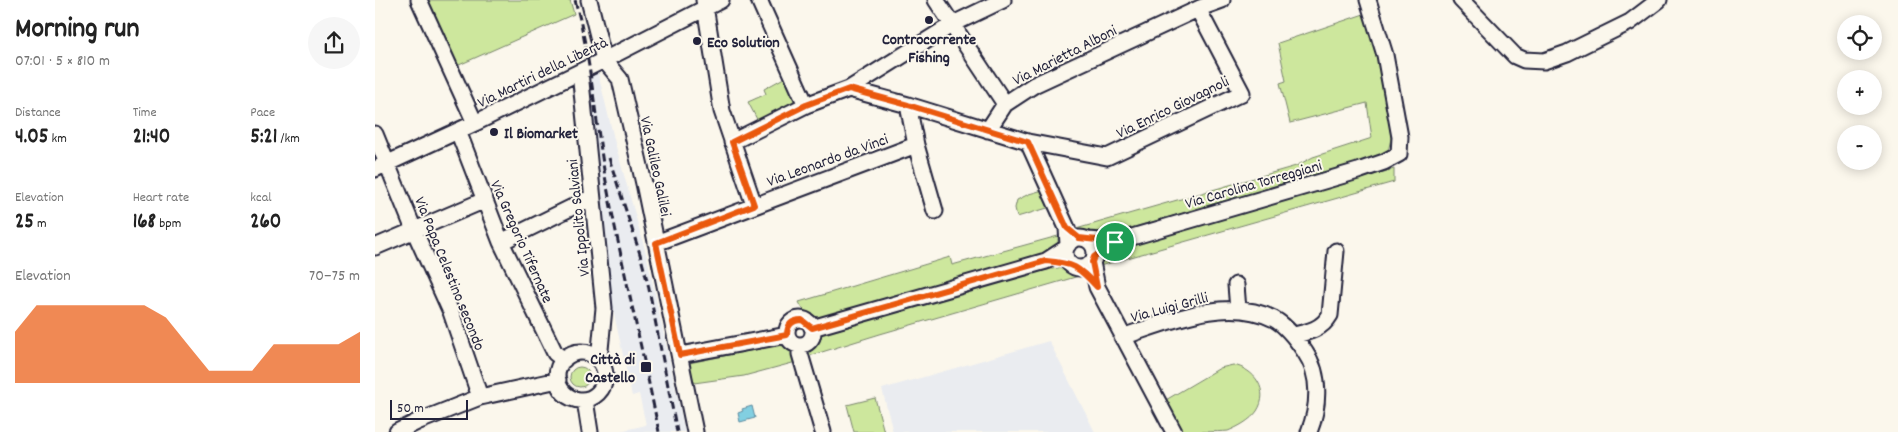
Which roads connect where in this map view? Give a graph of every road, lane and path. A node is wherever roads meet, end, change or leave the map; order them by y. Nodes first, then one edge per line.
1 (419, 0) edge
2 (589, 0) edge
3 (721, 0) edge
4 (759, 0) edge
5 (936, 0) edge
6 (1003, 0) edge
7 (1222, 0) edge
8 (1369, 0) edge
9 (1461, 0) edge
10 (1659, 0) edge
11 (705, 4) edge
12 (1198, 9) junction
13 (953, 24) junction
14 (604, 60) junction
15 (580, 72) junction
16 (849, 89) junction
17 (1005, 104) junction
18 (806, 105) junction
19 (908, 105) junction
20 (475, 124) junction
21 (988, 130) junction
22 (459, 131) junction
23 (375, 134) edge
24 (732, 142) junction
25 (1028, 142) junction
26 (916, 145) junction
27 (381, 166) edge
28 (591, 198) junction
29 (485, 200) junction
30 (754, 205) junction
31 (935, 211) dead end
32 (414, 230) junction
33 (501, 242) junction
34 (1115, 242) junction
35 (656, 243) junction
36 (1075, 243) junction
37 (375, 247) edge
38 (1336, 251) dead end
39 (1093, 260) junction
40 (1046, 261) junction
41 (1073, 266) junction
42 (1236, 285) dead end
43 (1097, 287) junction
44 (1238, 310) junction
45 (812, 328) junction
46 (787, 335) junction
47 (1294, 336) junction
48 (1122, 337) junction
49 (799, 345) junction
50 (680, 355) junction
51 (564, 360) junction
52 (599, 360) junction
53 (558, 380) junction
54 (480, 397) junction
55 (585, 400) junction
56 (397, 432) edge
57 (591, 432) edge
58 (695, 432) edge
59 (823, 432) edge
60 (1174, 432) edge
61 (1309, 432) edge

1 - 20 street
2 - 14 street
3 - 11 street, Via Martiri della Libertà
4 - 18 street
5 - 13 street
6 - 13 street
7 - 12 street, Via Marietta Alboni
8 - 34 street, Via Carolina Torreggiani
9 - 10 street
11 - 14 street, Via Martiri della Libertà
11 - 24 street
12 - 17 street, Via Marietta Alboni
12 - 25 street, Via Enrico Giovagnoli
13 - 16 street
13 - 17 street
14 - 15 street, Via Martiri della Libertà
14 - 35 street, Via Galileo Galilei
15 - 20 street, Via Martiri della Libertà
15 - 28 street, Via Ippolito Salviani
16 - 18 street
16 - 19 street, Via Enrico Giovagnoli
17 - 21 street, Via Marietta Alboni
18 - 24 street
19 - 21 street, Via Enrico Giovagnoli
19 - 26 street
20 - 22 street, Via Martiri della Libertà
21 - 25 street, Via Enrico Giovagnoli
22 - 27 street, Via Martiri della Libertà
22 - 29 street, Via Gregorio Tifernate
23 - 27 street, Via Papa Celestino secondo
24 - 30 street
25 - 36 street
26 - 30 street, Via Leonardo da Vinci
26 - 31 street
27 - 32 street, Via Papa Celestino secondo
28 - 33 street
28 - 52 street, Via Ippolito Salviani
29 - 32 street
29 - 33 street, Via Gregorio Tifernate
30 - 35 street, Via Leonardo da Vinci
32 - 37 street
32 - 54 street, Via Papa Celestino secondo
33 - 51 street, Via Gregorio Tifernate
34 - 36 street, Via Carolina Torreggiani
34 - 39 street, Via Carolina Torreggiani
35 - 50 street, Via Galileo Galilei
36 - 39 street
36 - 40 street
36 - 41 street
38 - 47 street
39 - 41 street
39 - 43 street
40 - 41 street
40 - 45 street
41 - 43 street
42 - 44 street
43 - 48 street
44 - 47 street, Via Luigi Grilli
44 - 48 street, Via Luigi Grilli
45 - 46 street
45 - 49 street
46 - 49 street
46 - 50 street
47 - 61 street, Via Luigi Grilli
48 - 60 street
49 - 59 street
50 - 58 street, Via Galileo Galilei
51 - 52 street
51 - 53 street
52 - 55 street
53 - 54 street
53 - 55 street
54 - 56 street
55 - 57 street

